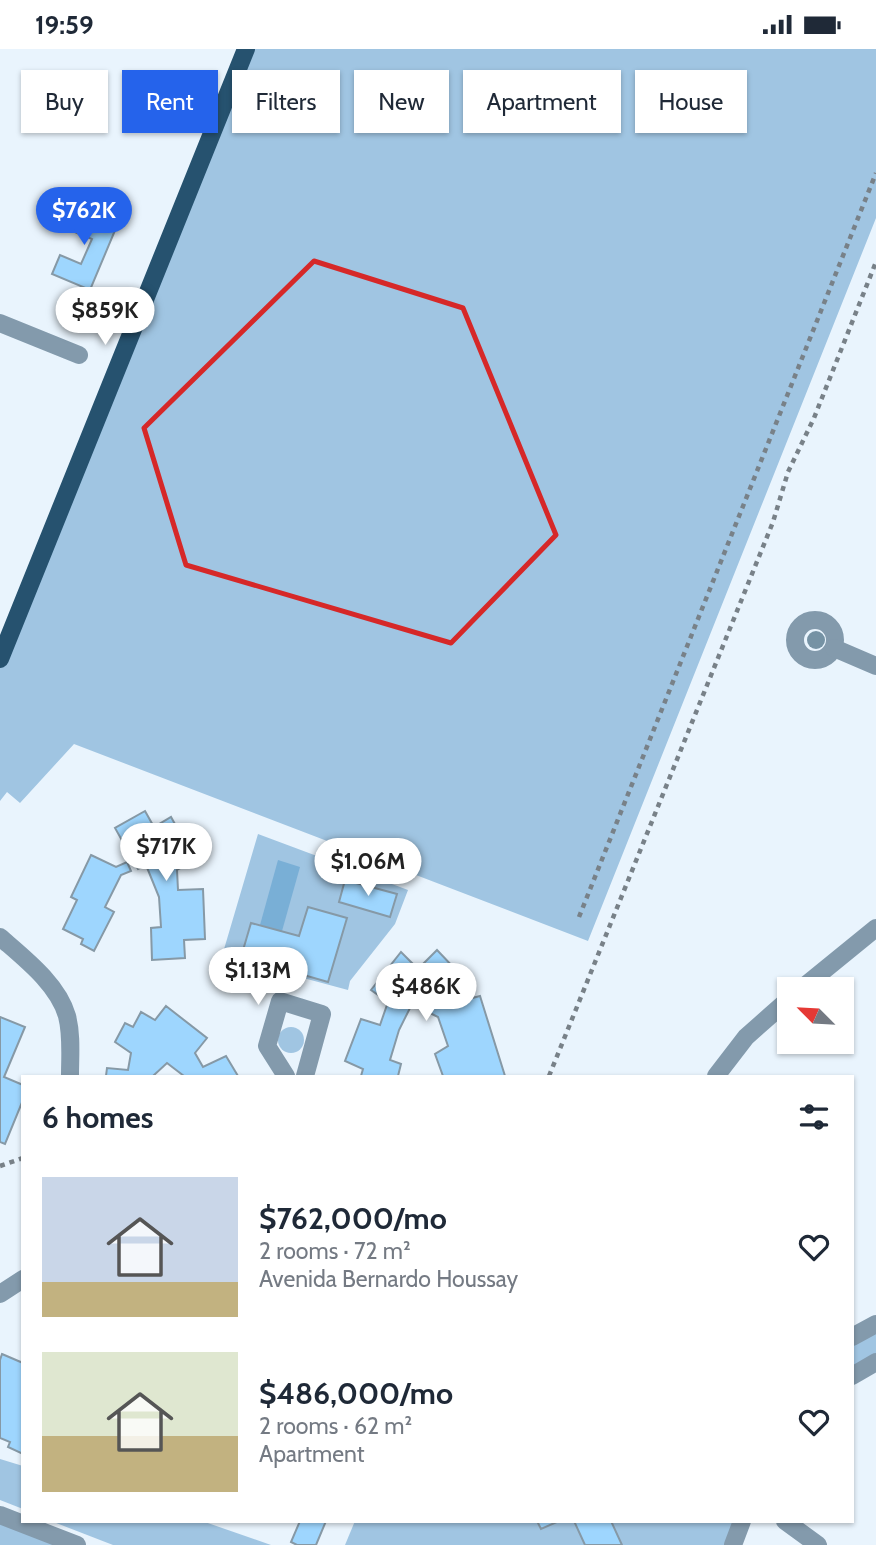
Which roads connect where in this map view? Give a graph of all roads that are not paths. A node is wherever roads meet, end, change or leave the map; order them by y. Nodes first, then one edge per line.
1 (246, 49) edge
2 (0, 323) edge
3 (79, 355) dead end
4 (834, 648) dead end
5 (0, 659) edge
6 (876, 666) edge
7 (876, 928) edge
8 (0, 937) edge
9 (817, 977) edge
10 (777, 1010) edge
11 (70, 1075) edge
12 (285, 1075) edge
13 (305, 1075) edge
14 (717, 1075) edge
15 (21, 1280) edge
16 (0, 1294) edge
17 (876, 1324) edge
18 (854, 1337) edge
19 (876, 1362) edge
20 (854, 1375) edge
21 (0, 1515) edge
22 (742, 1523) edge
23 (788, 1523) edge
24 (77, 1545) edge
25 (733, 1545) edge
26 (818, 1545) edge

1 - 5 main road
2 - 3 street
4 - 6 street
7 - 9 street
8 - 11 street
10 - 14 street
12 - 13 street
15 - 16 street
17 - 18 street
19 - 20 street
21 - 24 street
22 - 25 street
23 - 26 street

